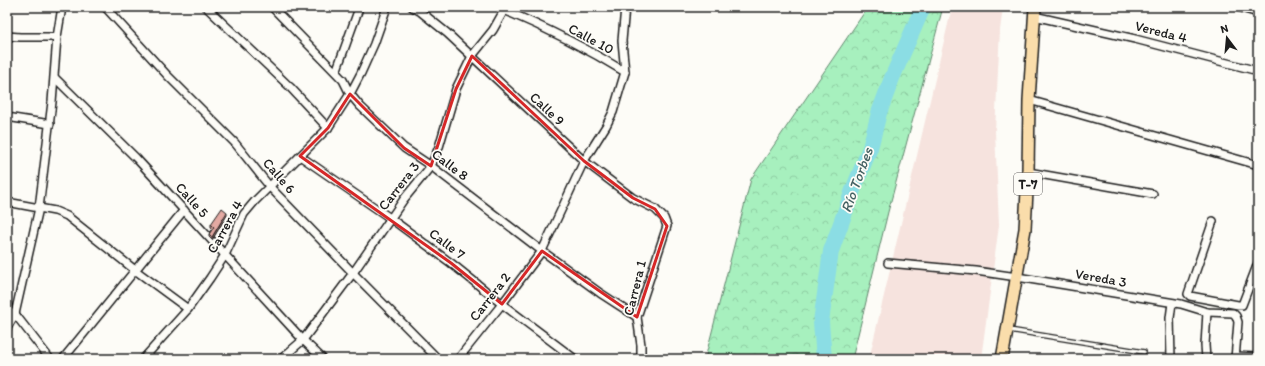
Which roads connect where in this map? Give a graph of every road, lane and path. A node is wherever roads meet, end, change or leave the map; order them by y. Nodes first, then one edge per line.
1 (62, 7) edge
2 (105, 7) edge
3 (206, 7) edge
4 (272, 7) edge
5 (387, 7) edge
6 (412, 7) edge
7 (625, 7) edge
8 (1238, 7) edge
9 (505, 9) edge
10 (358, 11) dead end
11 (1035, 12) edge
12 (1258, 13) edge
13 (7, 36) edge
14 (56, 37) junction
15 (472, 56) junction
16 (1258, 71) edge
17 (336, 72) junction
18 (625, 72) junction
19 (54, 78) junction
20 (350, 94) junction
21 (1029, 100) junction
22 (7, 117) edge
23 (50, 124) junction
24 (328, 128) junction
25 (300, 156) junction
26 (584, 161) junction
27 (1258, 165) edge
28 (431, 166) junction
29 (1028, 172) junction
30 (270, 187) junction
31 (1153, 194) dead end
32 (7, 202) edge
33 (39, 208) junction
34 (184, 210) junction
35 (390, 218) junction
36 (1213, 221) dead end
37 (667, 226) joint
38 (542, 251) junction
39 (224, 255) junction
40 (888, 263) dead end
41 (1258, 263) edge
42 (134, 270) junction
43 (353, 273) junction
44 (1017, 277) junction
45 (1172, 303) junction
46 (502, 304) junction
47 (188, 308) junction
48 (7, 312) edge
49 (1207, 312) junction
50 (15, 314) junction
51 (637, 317) junction
52 (7, 328) edge
53 (1008, 330) junction
54 (303, 340) junction
55 (1144, 352) dead end
56 (1258, 357) edge
57 (1235, 358) edge
58 (50, 359) edge
59 (63, 359) edge
60 (143, 359) edge
61 (281, 359) edge
62 (323, 359) edge
63 (438, 359) edge
64 (458, 359) edge
65 (575, 359) edge
66 (641, 359) edge
67 (1002, 359) edge
68 (1171, 359) edge
69 (1206, 359) edge

1 - 14 street
2 - 30 street, Calle 6
3 - 24 street
4 - 17 street, Calle 8
5 - 20 street, Carrera 4
6 - 15 street, Calle 9
7 - 18 street
8 - 12 street
9 - 15 street, Carrera 3
9 - 18 street, Calle 10
10 - 17 street
11 - 16 street, Vereda 4
11 - 21 main road, T-7
13 - 14 street
14 - 19 street
15 - 26 street, Calle 9
15 - 28 street, Carrera 3
17 - 20 street, Calle 8
18 - 26 street, Carrera 2
19 - 23 street
19 - 34 street, Calle 5
20 - 24 street, Carrera 4
20 - 28 street, Calle 8
21 - 27 street
21 - 29 main road, T-7
22 - 23 street
23 - 33 street
24 - 25 street, Carrera 4
25 - 30 street, Carrera 4
25 - 35 street, Calle 7
26 - 37 street, Calle 9
26 - 38 street, Carrera 2
28 - 35 street, Carrera 3
28 - 38 street, Calle 8
29 - 31 street
29 - 44 main road, T-7
30 - 39 street, Carrera 4
30 - 43 street, Calle 6
32 - 33 street
33 - 42 street
33 - 50 street
34 - 39 street, Calle 5
34 - 42 street
35 - 43 street, Carrera 3
35 - 46 street, Calle 7
36 - 41 street
37 - 51 street, Carrera 1
38 - 46 street, Carrera 2
38 - 51 street, Calle 8
39 - 47 street, Carrera 4
39 - 54 street, Calle 5
40 - 44 street, Vereda 3
42 - 47 street
42 - 59 street
43 - 54 street, Carrera 3
43 - 63 street, Calle 6
44 - 45 street, Vereda 3
44 - 53 main road, T-7
45 - 49 street, Vereda 3
45 - 68 street
46 - 64 street, Carrera 2
46 - 65 street, Calle 7
47 - 60 street, Carrera 4
48 - 50 street
49 - 57 street, Vereda 3
49 - 69 street
50 - 52 street
50 - 58 street
51 - 66 street, Carrera 1
53 - 55 lane
53 - 67 main road, T-7
54 - 61 street, Carrera 3
54 - 62 street, Calle 5
56 - 57 street

